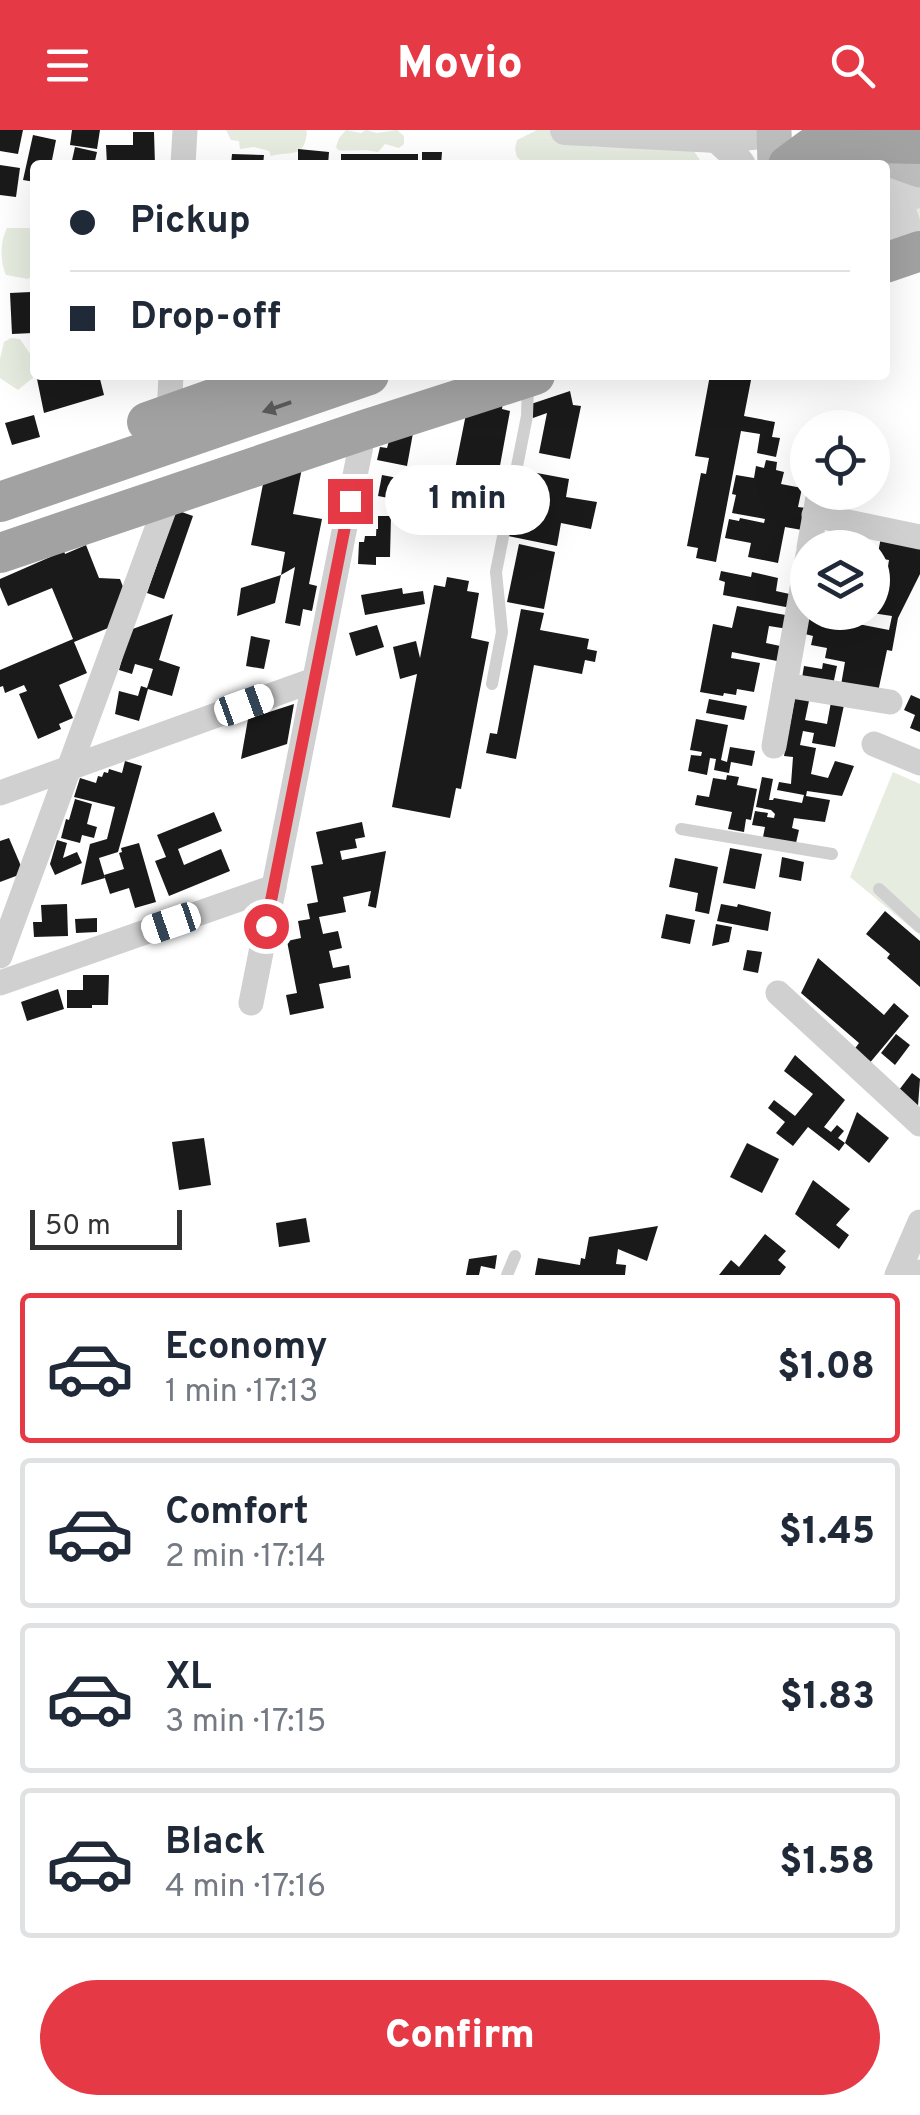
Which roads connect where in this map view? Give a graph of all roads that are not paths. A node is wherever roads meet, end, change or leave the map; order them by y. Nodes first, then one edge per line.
1 (185, 130) edge
2 (565, 130) edge
3 (843, 134) edge
4 (717, 138) junction
5 (920, 141) edge
6 (778, 148) edge
7 (183, 160) edge
8 (737, 160) edge
9 (920, 170) edge
10 (920, 251) edge
11 (890, 261) edge
12 (171, 380) edge
13 (266, 380) edge
14 (354, 380) edge
15 (449, 380) edge
16 (520, 380) edge
17 (532, 380) edge
18 (169, 415) junction
19 (364, 430) junction
20 (0, 473) edge
21 (169, 496) junction
22 (0, 502) edge
23 (835, 510) edge
24 (0, 533) edge
25 (920, 537) edge
26 (0, 553) edge
27 (794, 630) edge
28 (314, 680) junction
29 (492, 684) dead end
30 (785, 685) junction
31 (890, 702) dead end
32 (874, 744) dead end
33 (774, 746) dead end
34 (920, 763) edge
35 (69, 767) junction
36 (0, 794) edge
37 (682, 829) dead end
38 (832, 854) dead end
39 (274, 887) junction
40 (879, 889) dead end
41 (920, 927) edge
42 (0, 956) edge
43 (0, 983) edge
44 (778, 993) dead end
45 (251, 1003) dead end
46 (920, 1124) edge
47 (920, 1222) edge
48 (515, 1256) dead end
49 (507, 1275) edge
50 (897, 1275) edge

1 - 7 street
2 - 4 street
3 - 5 highway
3 - 6 highway
3 - 9 main road
4 - 6 street
4 - 8 street
10 - 11 highway
12 - 18 street
13 - 18 highway
14 -> 22 highway
15 - 24 highway
16 - 19 highway
17 - 29 lane
18 - 20 highway
19 - 21 highway
19 - 28 street
21 - 26 highway
21 - 35 street
23 - 25 street
27 - 30 street
28 - 35 street
28 - 39 street
30 - 31 street
30 - 33 street
32 - 34 street
35 - 36 street
35 - 42 street
37 - 38 lane
39 - 43 street
39 - 45 street
40 - 41 lane
44 - 46 street
47 - 50 street
48 - 49 lane

